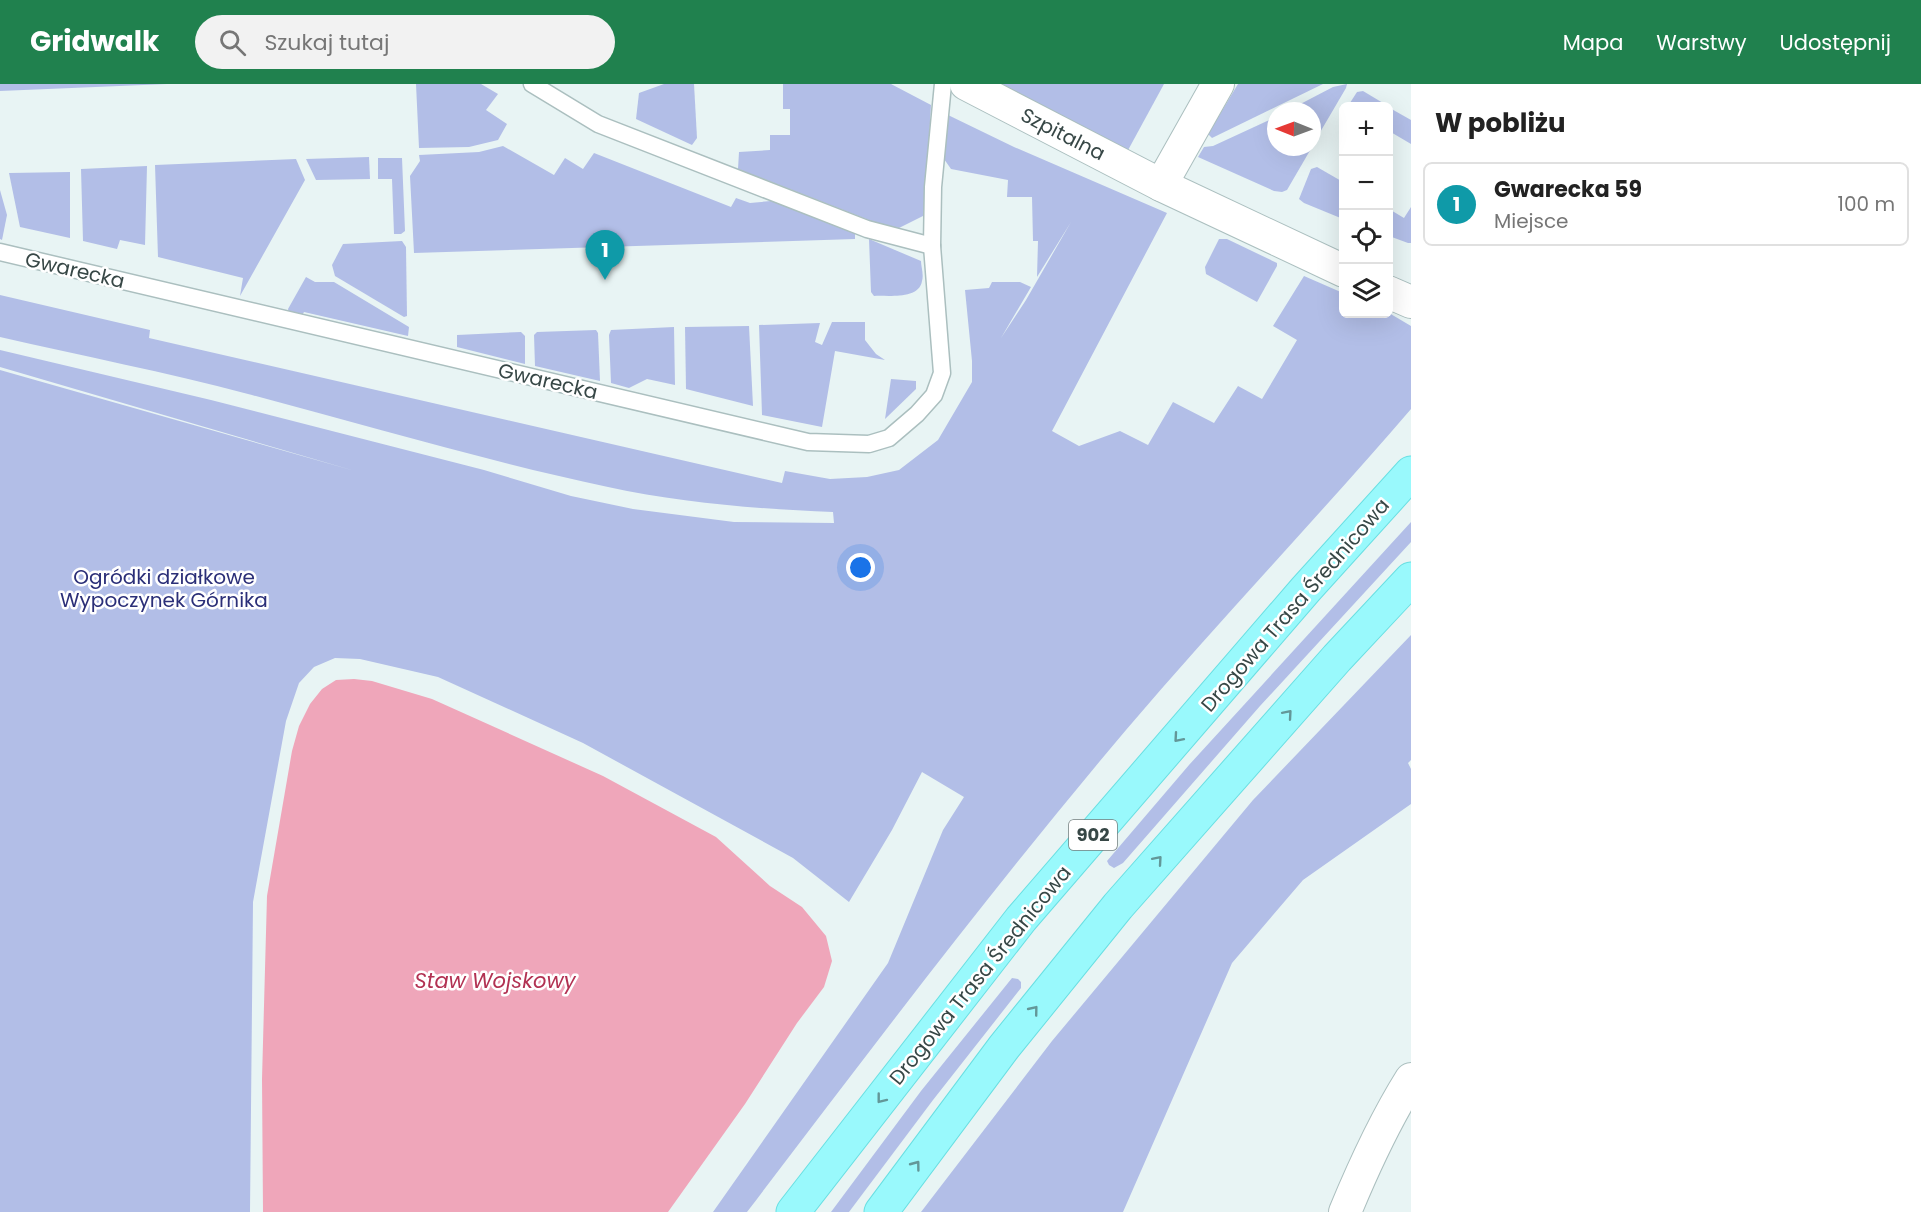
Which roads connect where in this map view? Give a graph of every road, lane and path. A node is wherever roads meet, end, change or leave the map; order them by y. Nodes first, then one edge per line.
1 (532, 84) edge
2 (943, 84) edge
3 (966, 84) edge
4 (1218, 84) edge
5 (1161, 185) junction
6 (932, 246) junction
7 (0, 252) edge
8 (1339, 269) edge
9 (1393, 294) edge
10 (1411, 302) edge
11 (1411, 473) edge
12 (1411, 579) edge
13 (1411, 1079) edge
14 (793, 1212) edge
15 (880, 1212) edge
16 (1345, 1212) edge

1 - 6 lane
2 - 6 lane, Gwarecka
3 - 5 street, Szpitalna
4 - 5 street
5 - 8 street, Szpitalna
6 - 7 lane, Gwarecka
9 - 10 street
11 -> 14 main road, Drogowa Trasa Średnicowa / 902
15 -> 12 main road
13 - 16 street

